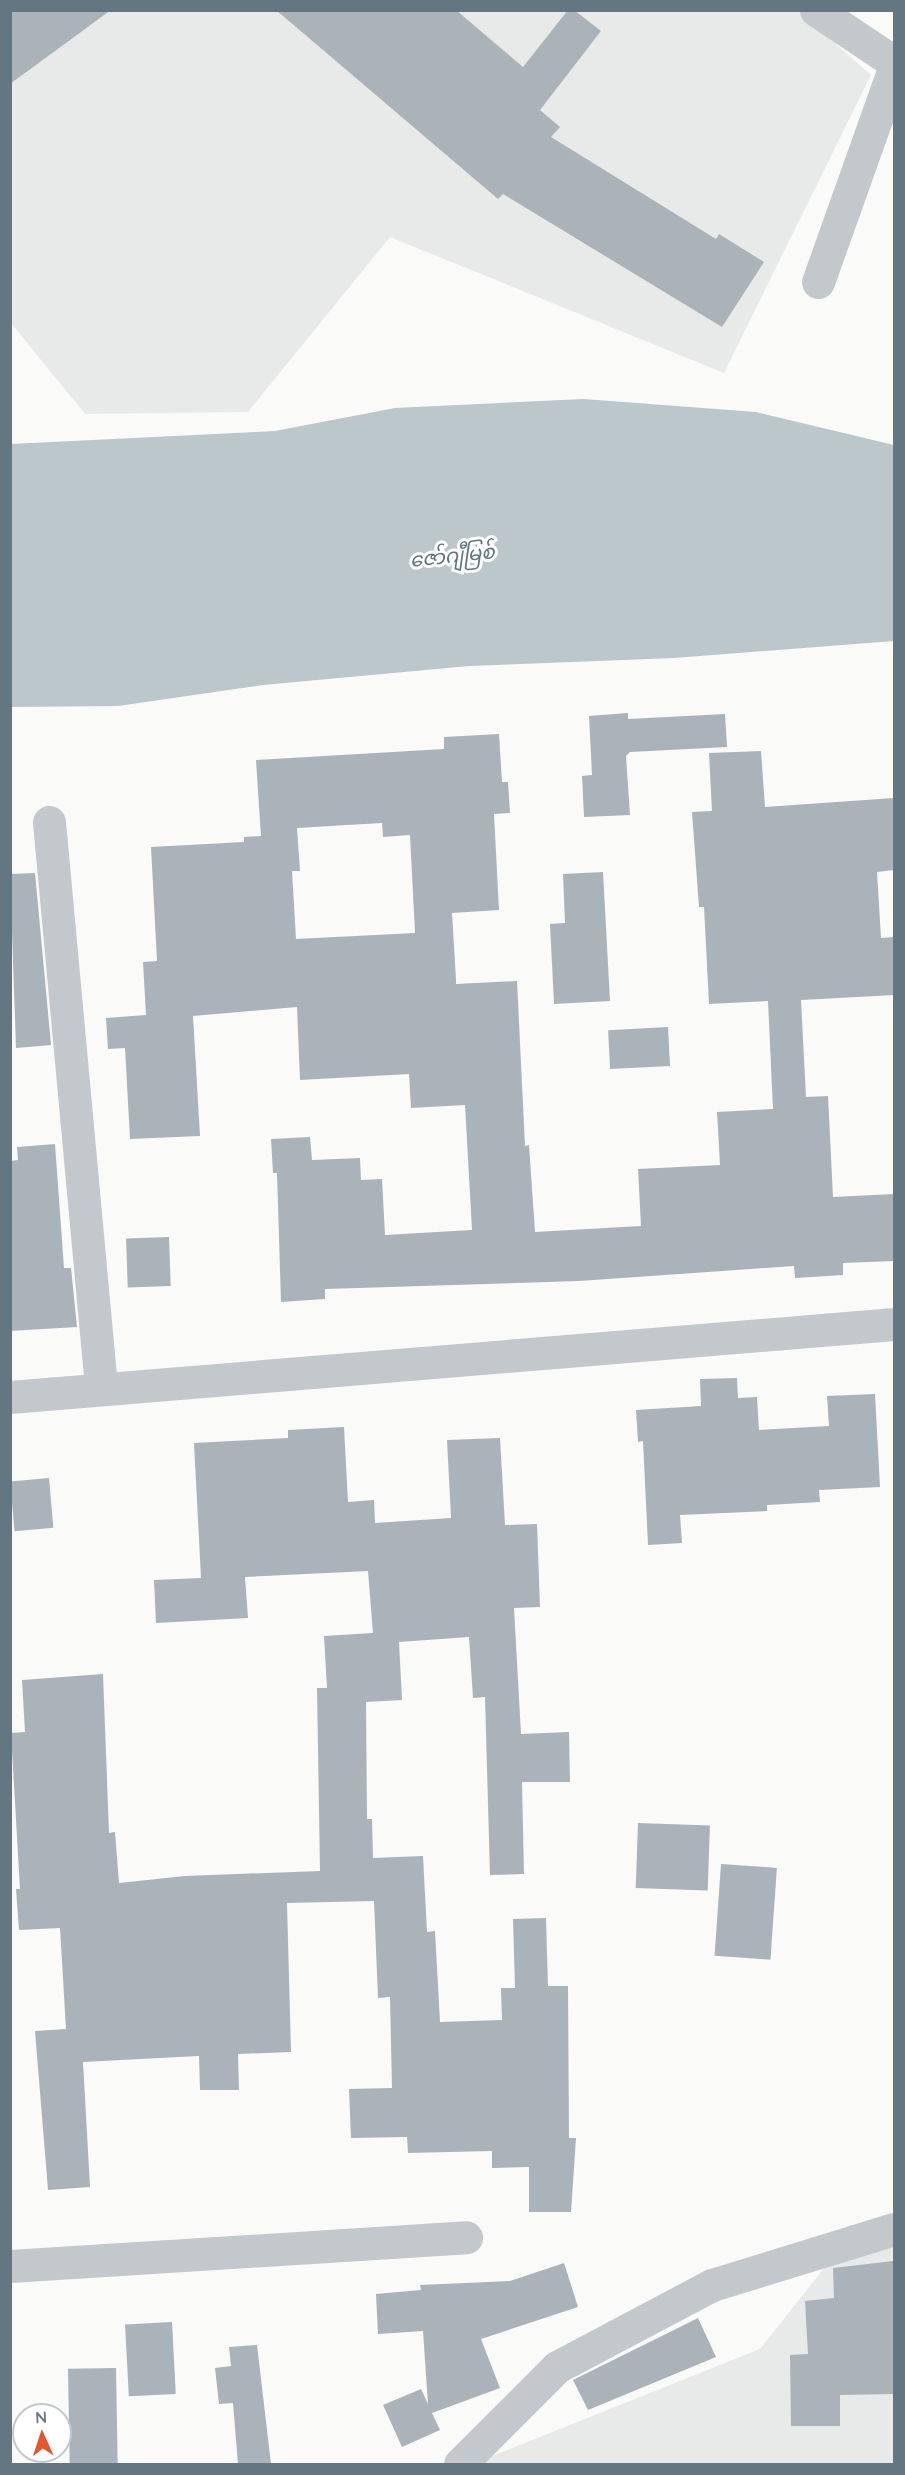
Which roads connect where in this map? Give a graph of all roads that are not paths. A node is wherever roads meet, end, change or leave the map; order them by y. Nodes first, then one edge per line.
1 (816, 10) edge
2 (894, 62) edge
3 (894, 69) edge
4 (818, 282) dead end
5 (49, 822) dead end
6 (894, 1324) edge
7 (101, 1387) junction
8 (10, 1397) edge
9 (894, 2229) edge
10 (466, 2237) dead end
11 (10, 2266) edge
12 (460, 2464) edge

1 - 2 street
3 - 4 street
5 - 7 street
6 - 7 street
7 - 8 street
9 - 12 street
10 - 11 street

